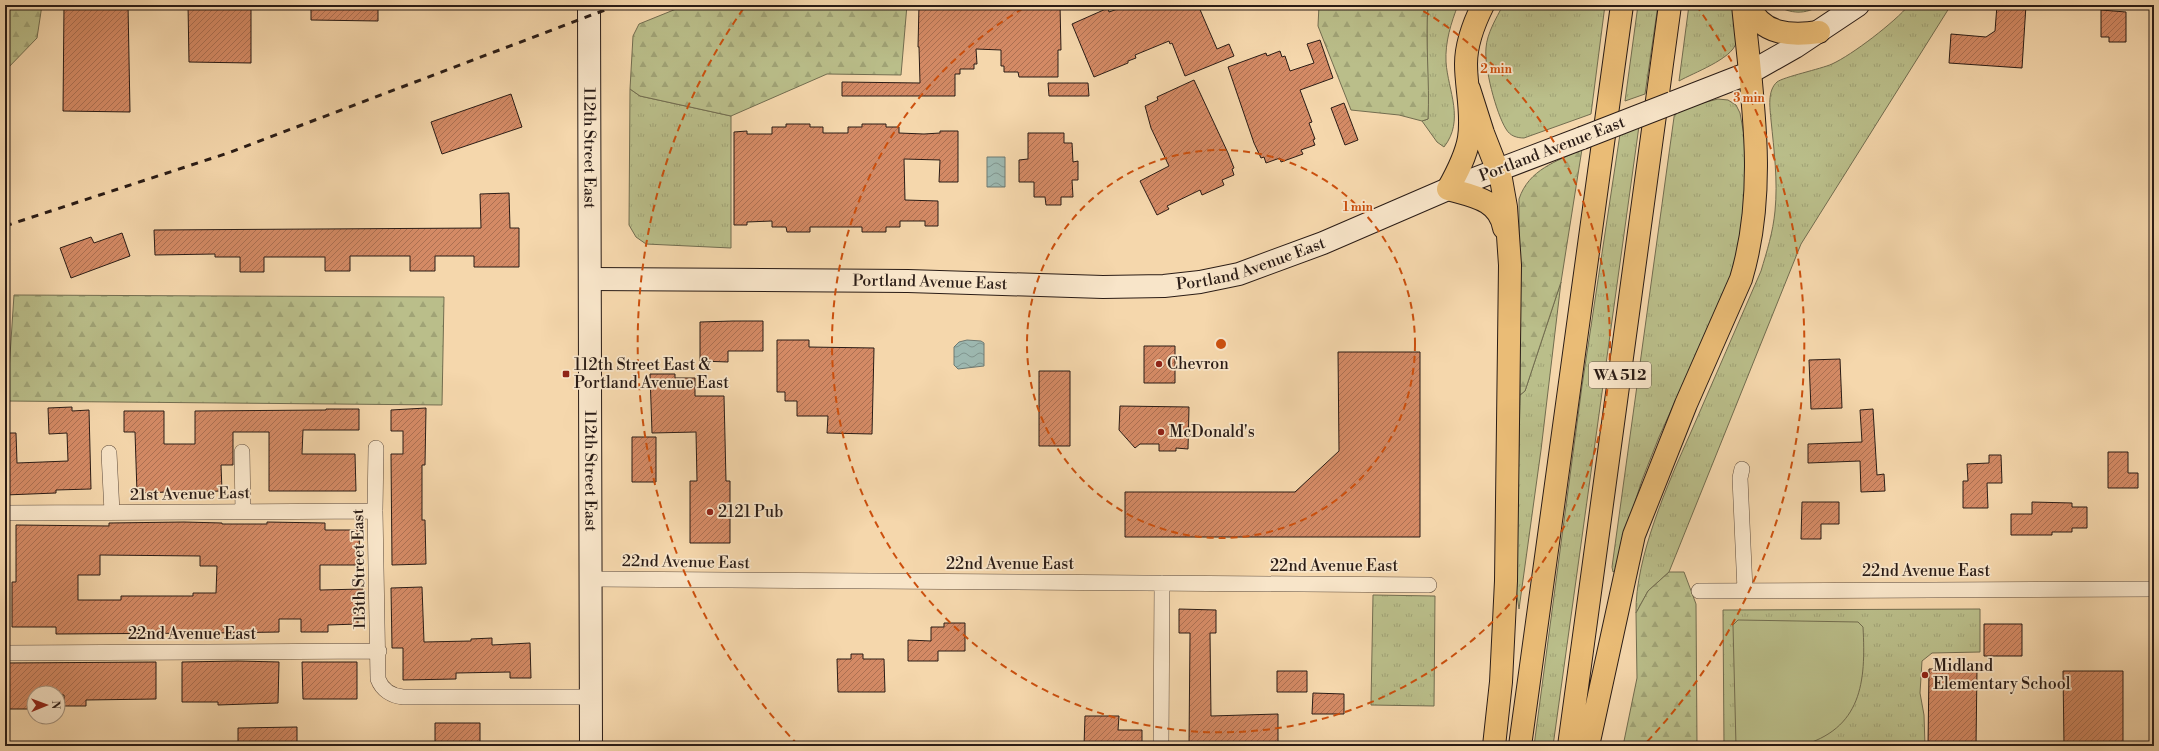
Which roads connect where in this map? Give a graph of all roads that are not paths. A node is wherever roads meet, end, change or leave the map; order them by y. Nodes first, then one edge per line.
1 (589, 5) edge
2 (1483, 5) edge
3 (1622, 5) edge
4 (1670, 5) edge
5 (1743, 5) edge
6 (1749, 5) edge
7 (1858, 5) edge
8 (1819, 32) junction
9 (1750, 73) junction
10 (1469, 89) junction
11 (1498, 170) junction
12 (1448, 189) junction
13 (1510, 265) junction
14 (590, 279) junction
15 (376, 448) dead end
16 (242, 452) dead end
17 (109, 453) dead end
18 (1742, 469) dead end
19 (243, 511) junction
20 (375, 511) junction
21 (112, 512) junction
22 (5, 513) edge
23 (591, 579) junction
24 (1162, 583) junction
25 (1429, 585) dead end
26 (2154, 589) edge
27 (1745, 590) junction
28 (1699, 591) dead end
29 (379, 651) junction
30 (5, 653) edge
31 (591, 697) junction
32 (591, 746) edge
33 (1161, 746) edge
34 (1494, 746) edge
35 (1520, 746) edge
36 (1569, 746) edge
37 (1588, 746) edge

1 - 14 main road, 112th Street East
2 - 10 highway
3 - 35 highway, WA 512
4 - 36 highway, WA 512
5 - 9 highway
6 - 8 highway
7 - 8 main road, Portland Avenue East
8 - 9 main road, Portland Avenue East
9 - 11 main road, Portland Avenue East, bridge
9 - 37 highway
10 - 11 highway
10 - 12 highway
11 - 12 main road, Portland Avenue East
11 - 13 highway
12 - 13 highway
12 - 14 main road, Portland Avenue East
13 - 34 highway
14 - 23 main road, 112th Street East
15 - 20 street, 113th Street East
16 - 19 street
17 - 21 street
18 - 27 street
19 - 20 street, 21st Avenue East
19 - 21 street, 21st Avenue East
20 - 29 street, 113th Street East
21 - 22 street, 21st Avenue East
23 - 24 street, 22nd Avenue East
23 - 31 main road, 112th Street East
24 - 25 street, 22nd Avenue East
24 - 33 street
26 - 27 street, 22nd Avenue East
27 - 28 street, 22nd Avenue East
29 - 30 street, 22nd Avenue East
29 - 31 street, 113th Street East
31 - 32 main road, 112th Street East

